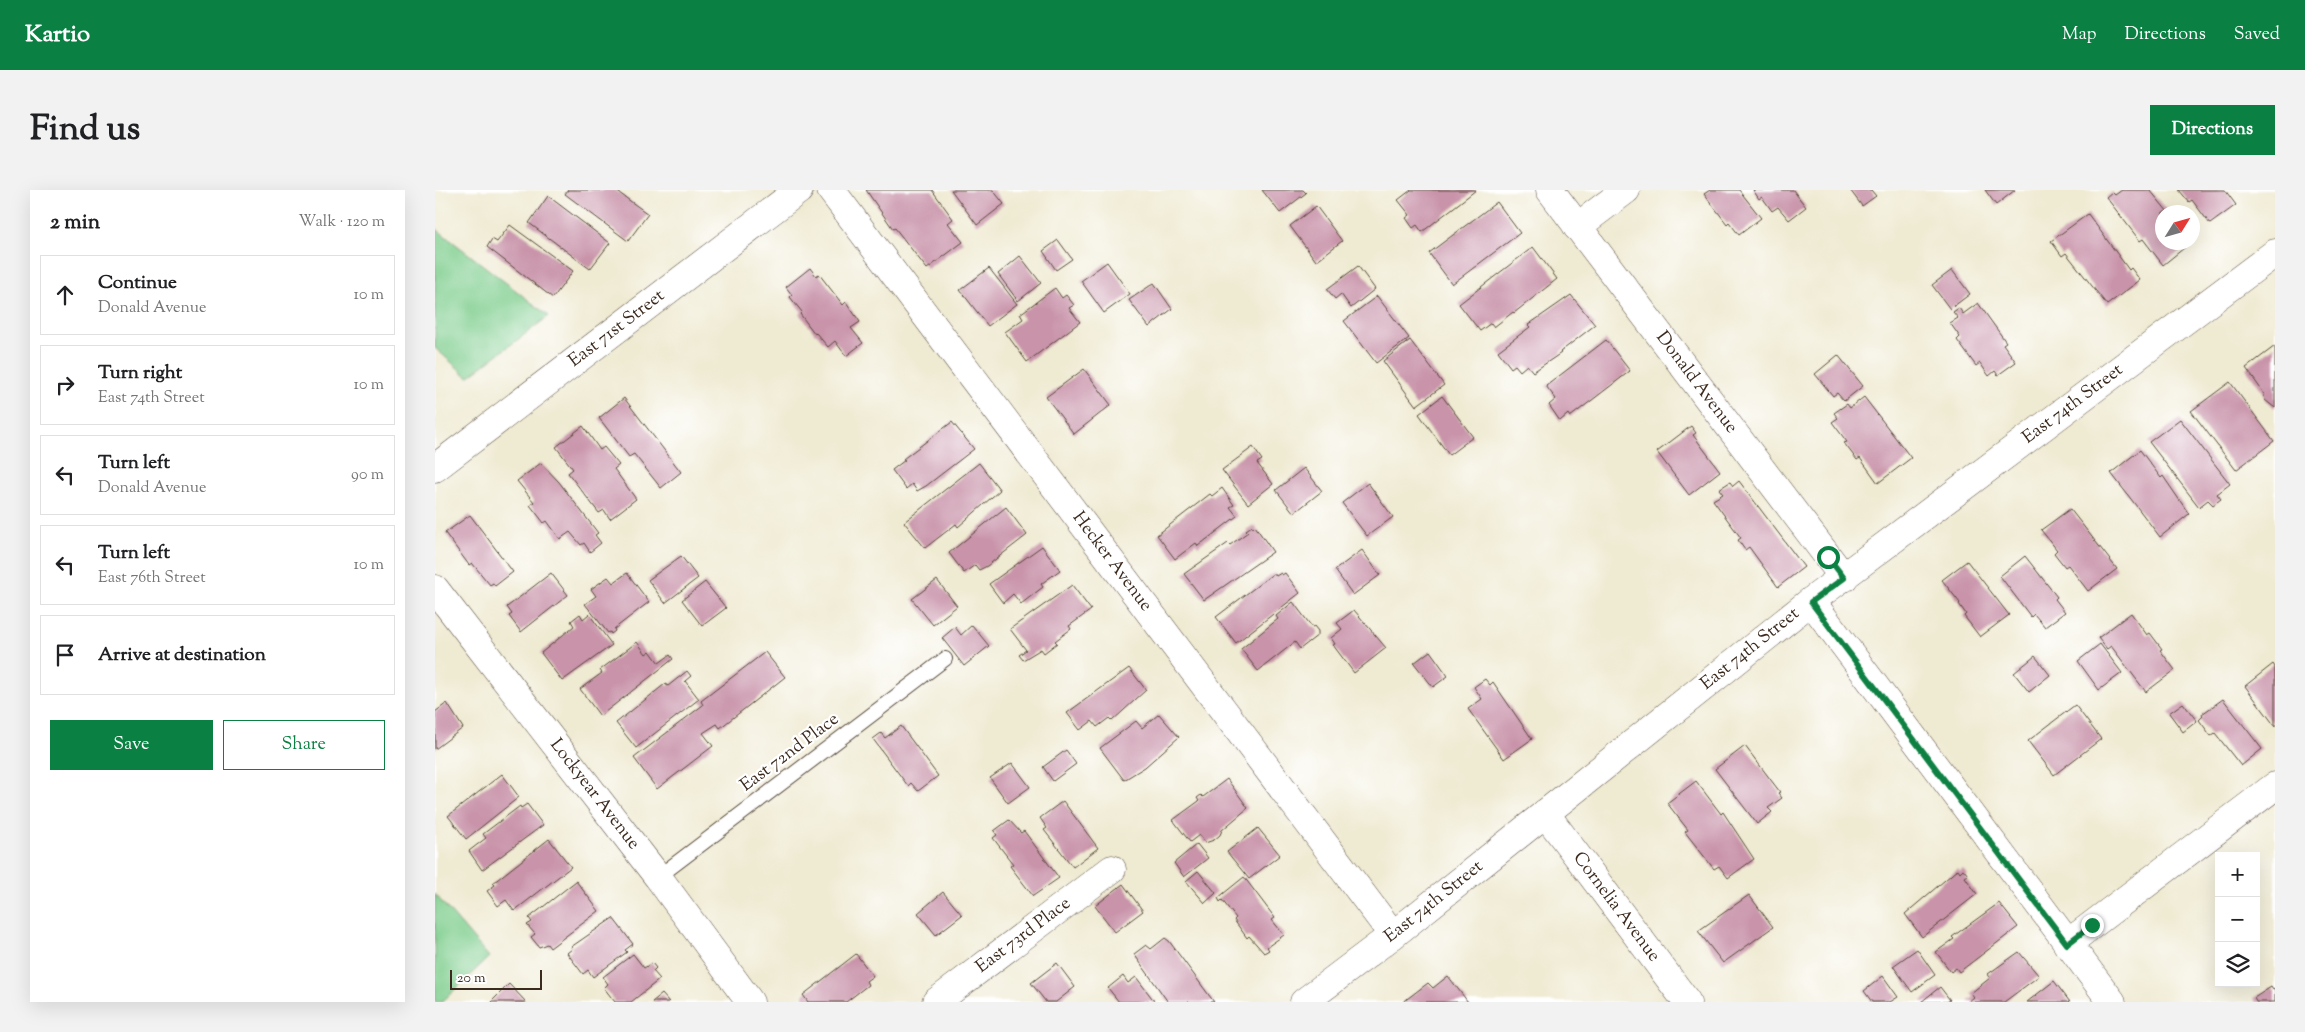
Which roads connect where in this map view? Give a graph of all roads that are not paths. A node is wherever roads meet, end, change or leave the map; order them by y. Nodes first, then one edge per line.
1 (799, 190) edge
2 (831, 190) edge
3 (1550, 190) edge
4 (1626, 190) edge
5 (1577, 227) junction
6 (2275, 253) edge
7 (435, 468) edge
8 (1844, 578) junction
9 (435, 589) edge
10 (1811, 602) junction
11 (945, 659) dead end
12 (2275, 786) edge
13 (1545, 813) junction
14 (1112, 869) dead end
15 (658, 877) junction
16 (1393, 935) junction
17 (2067, 944) junction
18 (750, 1002) edge
19 (937, 1002) edge
20 (1304, 1002) edge
21 (1687, 1002) edge
22 (2113, 1002) edge

1 - 7 street, East 71st Street
2 - 16 street, Hecker Avenue
3 - 5 street, Donald Avenue
4 - 5 street
5 - 8 street, Donald Avenue
6 - 8 street, East 74th Street
8 - 10 street, East 74th Street
9 - 15 street, Lockyear Avenue
10 - 13 street, East 74th Street
10 - 17 street
11 - 15 lane, East 72nd Place
12 - 17 street
13 - 16 street, East 74th Street
13 - 21 street, Cornelia Avenue
14 - 19 street, East 73rd Place
15 - 18 street, Lockyear Avenue
16 - 20 street, East 74th Street
17 - 22 street

